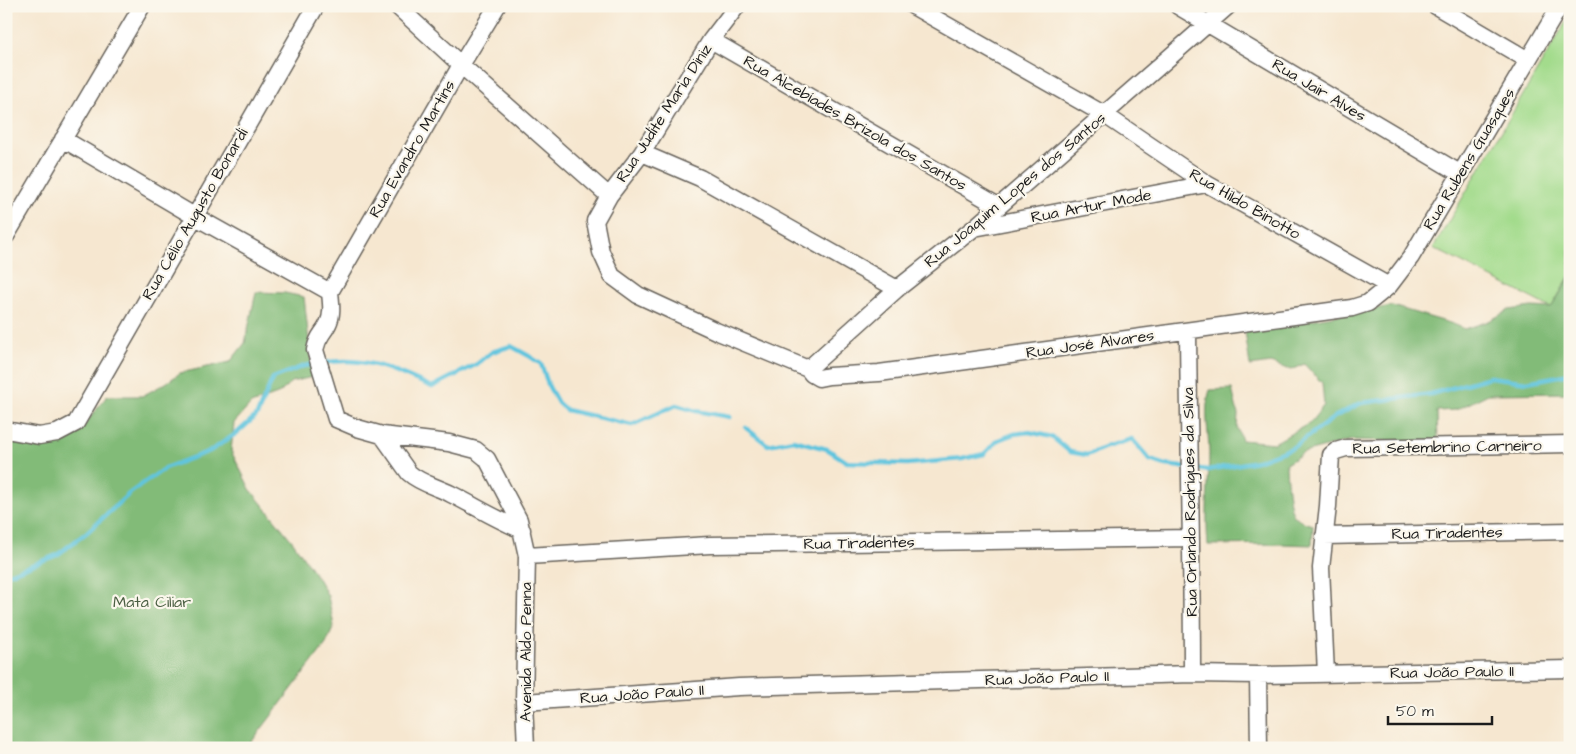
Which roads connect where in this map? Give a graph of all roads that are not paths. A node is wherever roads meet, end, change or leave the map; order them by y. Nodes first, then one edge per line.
1 (142, 6) edge
2 (316, 6) edge
3 (397, 6) edge
4 (497, 6) edge
5 (737, 6) edge
6 (913, 6) edge
7 (1178, 6) edge
8 (1228, 6) edge
9 (1436, 6) edge
10 (1560, 6) edge
11 (1208, 25) junction
12 (712, 40) junction
13 (1528, 60) junction
14 (461, 65) junction
15 (1105, 115) junction
16 (63, 139) junction
17 (642, 153) junction
18 (1461, 174) junction
19 (1207, 184) junction
20 (609, 196) junction
21 (998, 206) junction
22 (194, 216) junction
23 (974, 228) junction
24 (6, 236) edge
25 (1389, 286) junction
26 (897, 289) junction
27 (330, 292) junction
28 (1368, 303) joint
29 (1188, 331) junction
30 (810, 372) junction
31 (6, 430) edge
32 (382, 435) junction
33 (1570, 444) edge
34 (522, 530) junction
35 (1570, 531) edge
36 (1324, 536) junction
37 (1191, 538) junction
38 (527, 556) junction
39 (1570, 669) edge
40 (1192, 674) junction
41 (1326, 674) junction
42 (1258, 675) junction
43 (524, 702) junction
44 (526, 748) edge
45 (1259, 748) edge

1 - 16 street
2 - 22 street, Rua Célio Augusto Bonardi
3 - 14 street
4 - 14 street, Rua Evandro Martins
5 - 12 street, Rua Judite Maria Diniz
6 - 15 street, Rua Hildo Binotto
7 - 11 street, Rua Jair Alves
8 - 11 street, Rua Joaquim Lopes dos Santos
9 - 13 street
10 - 13 street, Rua Rubens Guasques
11 - 15 street, Rua Joaquim Lopes dos Santos
11 - 18 street, Rua Jair Alves
12 - 17 street, Rua Judite Maria Diniz
12 - 21 street, Rua Alcebíades Brizola dos Santos
13 - 18 street, Rua Rubens Guasques
14 - 20 street
14 - 27 street, Rua Evandro Martins
15 - 19 street, Rua Hildo Binotto
15 - 21 street, Rua Joaquim Lopes dos Santos
16 - 22 street
16 - 24 street
17 - 20 street, Rua Judite Maria Diniz
17 - 26 street
18 - 25 street, Rua Rubens Guasques
19 - 23 street, Rua Artur Mode
19 - 25 street, Rua Hildo Binotto
20 - 30 street, Rua Judite Maria Diniz
21 - 23 street, Rua Joaquim Lopes dos Santos
22 - 27 street
22 - 31 street, Rua Célio Augusto Bonardi
23 - 26 street, Rua Joaquim Lopes dos Santos
25 - 28 street, Rua Rubens Guasques
26 - 30 street, Rua Joaquim Lopes dos Santos
27 - 32 street, Avenida Aldo Penna
28 - 29 street, Rua José Alvares
29 - 30 street, Rua José Alvares
29 - 37 street, Rua Orlando Rodrigues da Silva
32 - 34 street
32 - 34 street, Avenida Aldo Penna
33 - 36 street, Rua Setembrino Carneiro
34 - 38 street, Avenida Aldo Penna
35 - 36 street, Rua Tiradentes
36 - 41 street
37 - 38 street, Rua Tiradentes
37 - 40 street, Rua Orlando Rodrigues da Silva
38 - 43 street, Avenida Aldo Penna
39 - 41 street, Rua João Paulo II
40 - 42 street, Rua João Paulo II
40 - 43 street, Rua João Paulo II
41 - 42 street, Rua João Paulo II
42 - 45 street
43 - 44 street, Avenida Aldo Penna

